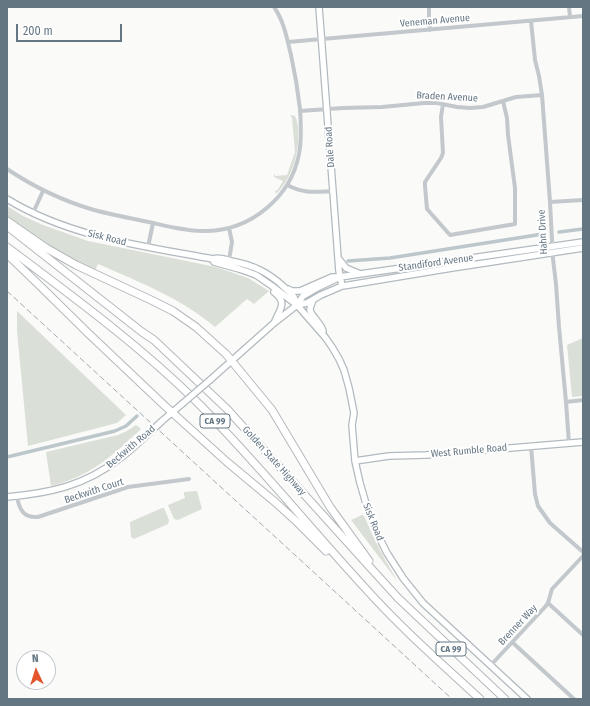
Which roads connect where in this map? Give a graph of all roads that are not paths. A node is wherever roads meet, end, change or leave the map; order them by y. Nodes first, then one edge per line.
1 (274, 7) edge
2 (319, 7) edge
3 (429, 7) edge
4 (569, 7) edge
5 (583, 16) edge
6 (570, 17) junction
7 (531, 21) junction
8 (430, 30) junction
9 (321, 39) junction
10 (288, 42) junction
11 (542, 95) junction
12 (503, 101) junction
13 (443, 104) junction
14 (327, 109) junction
15 (300, 111) junction
16 (7, 169) edge
17 (287, 185) junction
18 (44, 191) junction
19 (333, 191) junction
20 (7, 199) edge
21 (583, 200) edge
22 (550, 202) junction
23 (33, 213) junction
24 (7, 220) edge
25 (153, 223) junction
26 (7, 226) edge
27 (229, 228) junction
28 (583, 242) edge
29 (7, 247) edge
30 (148, 247) junction
31 (583, 248) edge
32 (552, 249) junction
33 (7, 254) edge
34 (338, 258) junction
35 (213, 259) junction
36 (229, 260) junction
37 (239, 269) junction
38 (360, 274) junction
39 (340, 277) junction
40 (342, 286) junction
41 (284, 287) junction
42 (313, 300) junction
43 (297, 305) junction
44 (274, 323) junction
45 (324, 335) junction
46 (232, 360) junction
47 (583, 400) edge
48 (566, 402) junction
49 (172, 412) junction
50 (162, 421) joint
51 (583, 442) edge
52 (569, 443) junction
53 (531, 446) junction
54 (355, 461) junction
55 (189, 479) dead end
56 (17, 496) junction
57 (7, 497) edge
58 (583, 552) edge
59 (583, 556) edge
60 (398, 598) junction
61 (548, 603) junction
62 (397, 622) junction
63 (583, 635) edge
64 (512, 642) junction
65 (490, 666) junction
66 (480, 699) edge
67 (505, 699) edge
68 (527, 699) edge
69 (574, 699) edge

1 - 10 street
2 - 9 main road, Dale Road
3 - 8 street
4 - 6 street
5 - 6 street, Veneman Avenue
6 - 7 street, Veneman Avenue
7 - 8 street, Veneman Avenue
7 - 11 street, Hahn Drive
8 - 9 street, Veneman Avenue
9 - 10 street, Veneman Avenue
9 - 14 main road, Dale Road
10 - 15 street
11 - 12 street, Braden Avenue
11 - 22 street, Hahn Drive
12 - 13 street, Braden Avenue
12 - 13 street
13 - 14 street, Braden Avenue
14 - 15 street, Braden Avenue
14 - 19 main road, Dale Road
15 - 17 street
16 - 18 street
17 - 19 street
17 - 27 street
18 - 23 street
18 - 25 street
19 - 34 main road, Dale Road
20 - 23 main road, Sisk Road
21 - 22 street
22 - 32 street, Hahn Drive
23 - 30 main road, Sisk Road
24 - 46 highway
25 - 27 street
25 - 30 street
26 - 60 highway, Golden State Highway / CA 99
27 - 36 street
28 - 32 main road, Standiford Avenue
29 - 62 highway, Golden State Highway / CA 99
30 - 35 main road, Sisk Road
31 - 32 main road, Standiford Avenue
32 - 38 main road, Standiford Avenue
32 - 40 main road, Standiford Avenue
32 - 48 street, Hahn Drive
33 - 49 highway
34 - 38 main road
34 - 39 main road, Dale Road
35 - 36 main road, Sisk Road
35 - 37 main road, Sisk Road
36 - 41 main road, Sisk Road
37 - 43 main road, Sisk Road
37 - 44 main road
38 - 39 main road, Standiford Avenue
39 - 40 main road, Dale Road
39 - 41 main road
39 - 43 main road, Standiford Avenue
40 - 42 main road, Standiford Avenue
41 - 43 main road, Sisk Road
42 - 43 main road, Standiford Avenue
42 - 45 main road
43 - 44 main road, Standiford Avenue
43 - 45 main road, Sisk Road
44 - 46 main road, Standiford Avenue
45 - 54 main road, Sisk Road
46 - 49 main road, Standiford Avenue, bridge
46 - 60 highway
47 - 48 street
48 - 52 street, Hahn Drive
49 - 50 main road, Standiford Avenue
49 - 62 highway
50 - 56 main road, Beckwith Road, bridge
51 - 52 main road, West Rumble Road
52 - 53 main road, West Rumble Road
53 - 54 main road, West Rumble Road
53 - 58 street
54 - 65 main road, Sisk Road
55 - 56 street, Beckwith Court
56 - 57 main road, Beckwith Road
59 - 61 street, Brenner Way
60 - 67 highway, Golden State Highway / CA 99
61 - 63 street
61 - 64 street, Brenner Way
62 - 66 highway, Golden State Highway / CA 99
64 - 65 street, Brenner Way
64 - 69 street
65 - 68 main road, Sisk Road

